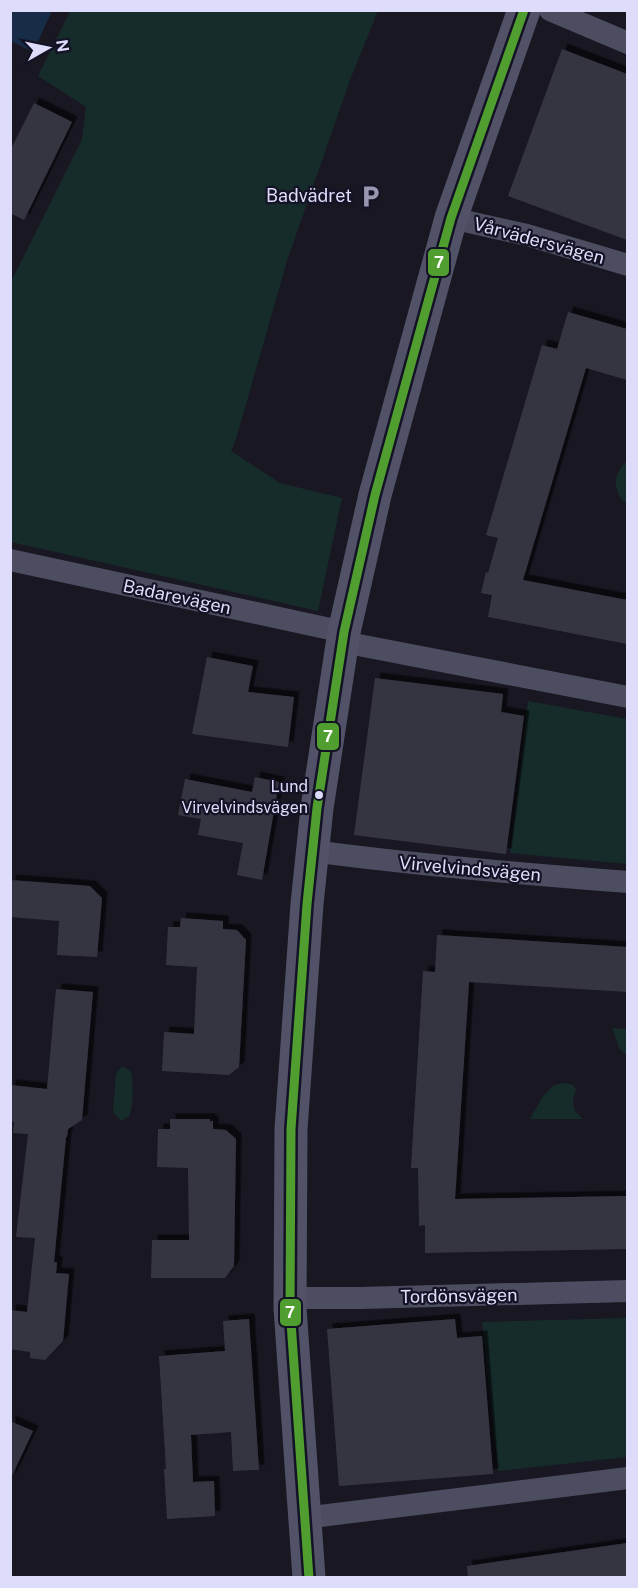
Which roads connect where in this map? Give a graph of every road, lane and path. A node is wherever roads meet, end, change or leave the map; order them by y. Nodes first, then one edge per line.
1 (524, 10) edge
2 (550, 10) edge
3 (627, 43) edge
4 (451, 218) junction
5 (627, 265) edge
6 (10, 560) edge
7 (344, 637) junction
8 (627, 696) edge
9 (312, 851) junction
10 (627, 882) edge
11 (627, 1291) edge
12 (290, 1298) junction
13 (627, 1478) edge
14 (304, 1518) junction
15 (309, 1578) edge

1 - 4 street
2 - 3 street
4 - 5 street, Vårvädersvägen
4 - 7 street
6 - 7 street, Badarevägen
7 - 8 street
7 - 9 street
9 - 10 street, Virvelvindsvägen
9 - 12 street
11 - 12 street, Tordönsvägen
12 - 14 street
13 - 14 street
14 - 15 street

